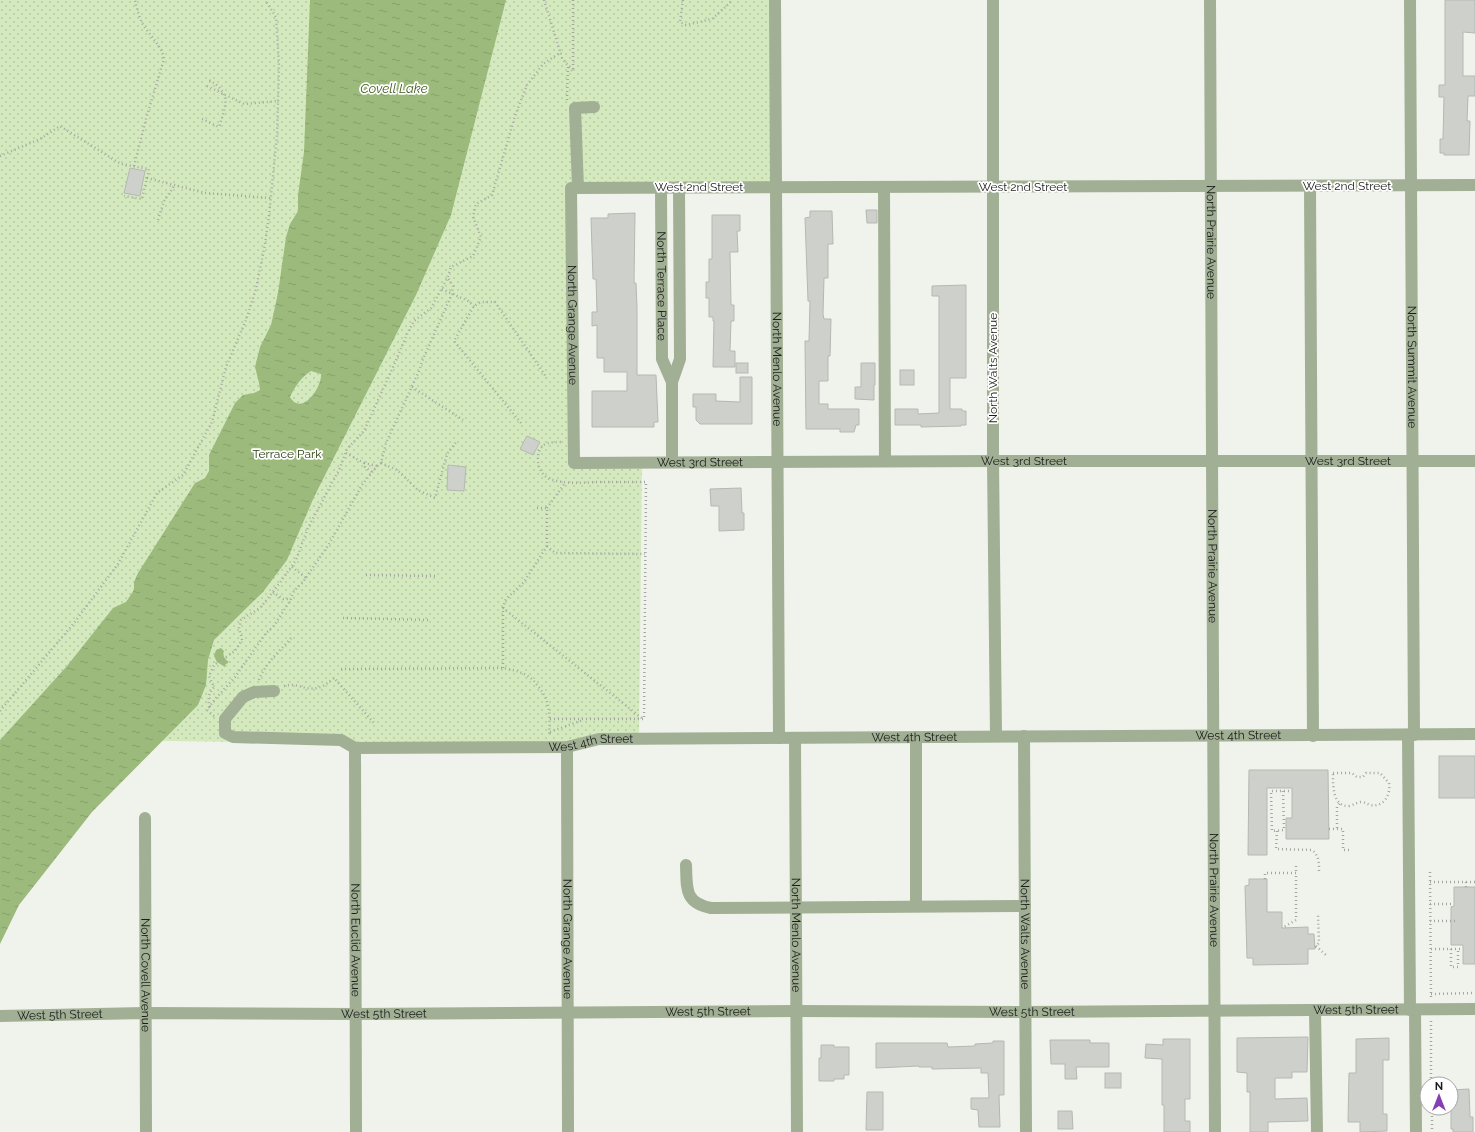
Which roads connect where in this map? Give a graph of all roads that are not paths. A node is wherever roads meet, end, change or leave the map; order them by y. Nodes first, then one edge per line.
1 (775, 0) edge
2 (993, 0) edge
3 (1210, 0) edge
4 (1410, 0) edge
5 (594, 107) dead end
6 (1411, 185) junction
7 (1475, 185) edge
8 (1210, 186) junction
9 (1310, 186) junction
10 (776, 187) junction
11 (884, 187) junction
12 (993, 187) junction
13 (575, 188) junction
14 (661, 188) junction
15 (680, 188) junction
16 (672, 382) junction
17 (885, 461) junction
18 (992, 461) junction
19 (1212, 461) junction
20 (1312, 461) junction
21 (1412, 461) junction
22 (1475, 461) edge
23 (672, 462) junction
24 (777, 462) junction
25 (574, 463) joint
26 (274, 691) road end
27 (1475, 734) edge
28 (1213, 735) junction
29 (1411, 735) junction
30 (996, 736) junction
31 (1024, 736) junction
32 (1313, 736) junction
33 (916, 737) junction
34 (779, 738) junction
35 (795, 738) junction
36 (567, 747) junction
37 (355, 748) junction
38 (145, 818) dead end
39 (686, 865) dead end
40 (796, 906) junction
41 (916, 906) junction
42 (1025, 906) junction
43 (1475, 1009) edge
44 (1315, 1010) junction
45 (1412, 1010) junction
46 (796, 1011) junction
47 (1214, 1011) junction
48 (568, 1012) junction
49 (1026, 1012) junction
50 (145, 1013) junction
51 (355, 1014) junction
52 (0, 1016) edge
53 (146, 1132) edge
54 (356, 1132) edge
55 (568, 1132) edge
56 (797, 1132) edge
57 (1026, 1132) edge
58 (1215, 1132) edge
59 (1317, 1132) edge
60 (1416, 1132) edge

1 - 10 street, North Menlo Avenue
2 - 12 street, North Walts Avenue
3 - 8 street, North Prairie Avenue
4 - 6 street, North Summit Avenue
5 - 13 street, North Grange Avenue
6 - 7 street, West 2nd Street
6 - 9 street, West 2nd Street
6 - 21 street, North Summit Avenue
8 - 9 street, West 2nd Street
8 - 12 street, West 2nd Street
8 - 19 street, North Prairie Avenue
9 - 20 street
10 - 11 street, West 2nd Street
10 - 15 street, West 2nd Street
10 - 24 street, North Menlo Avenue
11 - 12 street, West 2nd Street
11 - 17 street
12 - 18 street, North Walts Avenue
13 - 14 street, West 2nd Street
13 - 25 street, North Grange Avenue
14 - 15 street, West 2nd Street
14 - 16 street, North Terrace Place
15 - 16 street, North Terrace Place
16 - 23 street, North Terrace Place
17 - 18 street, West 3rd Street
17 - 24 street, West 3rd Street
18 - 19 street, West 3rd Street
18 - 30 street, North Walts Avenue
19 - 20 street, West 3rd Street
19 - 28 street, North Prairie Avenue
20 - 21 street, West 3rd Street
20 - 32 street
21 - 22 street, West 3rd Street
21 - 29 street, North Summit Avenue
23 - 24 street, West 3rd Street
23 - 25 street, West 3rd Street
24 - 34 street, North Menlo Avenue
26 - 37 street
27 - 29 street, West 4th Street
28 - 31 street, West 4th Street
28 - 32 street, West 4th Street
28 - 47 street, North Prairie Avenue
29 - 32 street, West 4th Street
29 - 45 street, North Summit Avenue
30 - 31 street, West 4th Street
30 - 33 street, West 4th Street
31 - 42 street, North Walts Avenue
33 - 35 street, West 4th Street
33 - 41 street
34 - 35 street, West 4th Street
34 - 36 street, West 4th Street
35 - 40 street, North Menlo Avenue
36 - 37 street, West 4th Street
36 - 48 street, North Grange Avenue
37 - 51 street, North Euclid Avenue
38 - 50 street, North Covell Avenue
39 - 40 street
40 - 41 street
40 - 46 street, North Menlo Avenue
41 - 42 street
42 - 49 street, North Walts Avenue
43 - 45 street, West 5th Street
44 - 45 street, West 5th Street
44 - 47 street, West 5th Street
44 - 59 street
45 - 60 street
46 - 48 street, West 5th Street
46 - 49 street, West 5th Street
46 - 56 street, North Menlo Avenue
47 - 49 street, West 5th Street
47 - 58 street, North Prairie Avenue
48 - 51 street, West 5th Street
48 - 55 street, North Grange Avenue
49 - 57 street, North Walts Avenue
50 - 51 street, West 5th Street
50 - 52 street, West 5th Street
50 - 53 street, North Covell Avenue
51 - 54 street, North Euclid Avenue

